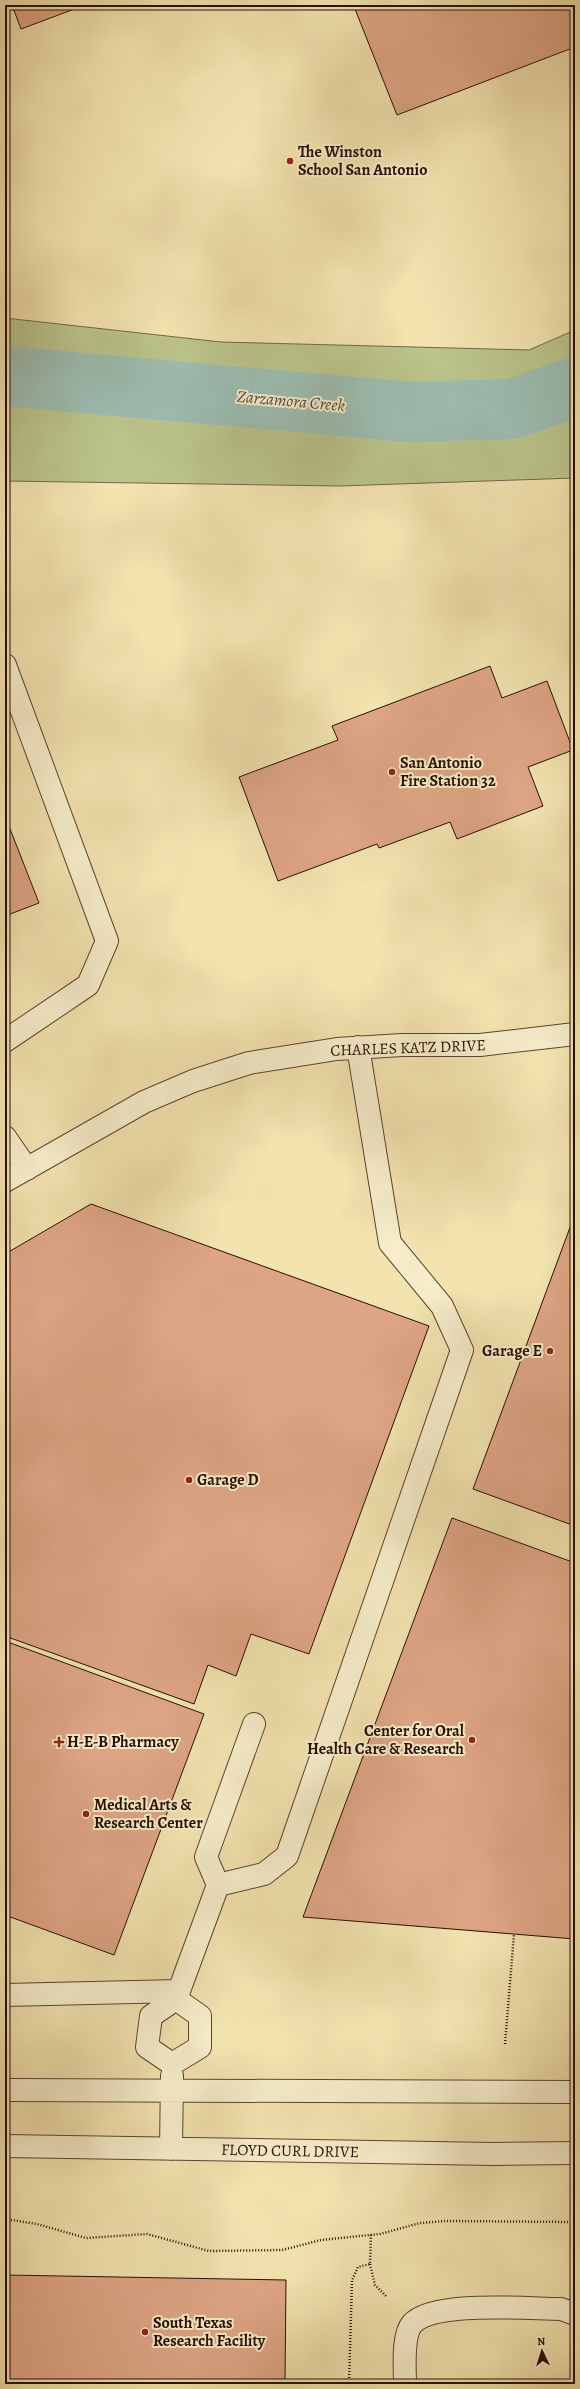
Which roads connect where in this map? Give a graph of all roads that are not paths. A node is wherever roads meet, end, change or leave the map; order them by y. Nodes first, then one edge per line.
1 (5, 665) edge
2 (575, 1034) edge
3 (5, 1041) edge
4 (358, 1047) junction
5 (5, 1137) edge
6 (27, 1168) junction
7 (5, 1181) edge
8 (254, 1724) dead end
9 (218, 1886) junction
10 (5, 1995) edge
11 (177, 1995) junction
12 (172, 2064) junction
13 (5, 2090) edge
14 (172, 2090) junction
15 (575, 2092) edge
16 (5, 2146) edge
17 (171, 2149) junction
18 (575, 2153) edge
19 (575, 2314) edge
20 (405, 2384) edge

1 - 3 street
2 - 4 street, CHARLES KATZ DRIVE
4 - 6 street, CHARLES KATZ DRIVE
4 - 9 street
5 - 6 street
6 - 7 street, CHARLES KATZ DRIVE
8 - 9 street
9 - 11 street
10 - 11 street
11 - 12 street
11 - 12 street
12 - 14 street
13 - 14 street
14 - 15 street
14 - 17 street
16 - 17 street, FLOYD CURL DRIVE
17 - 18 street, FLOYD CURL DRIVE
19 - 20 street

